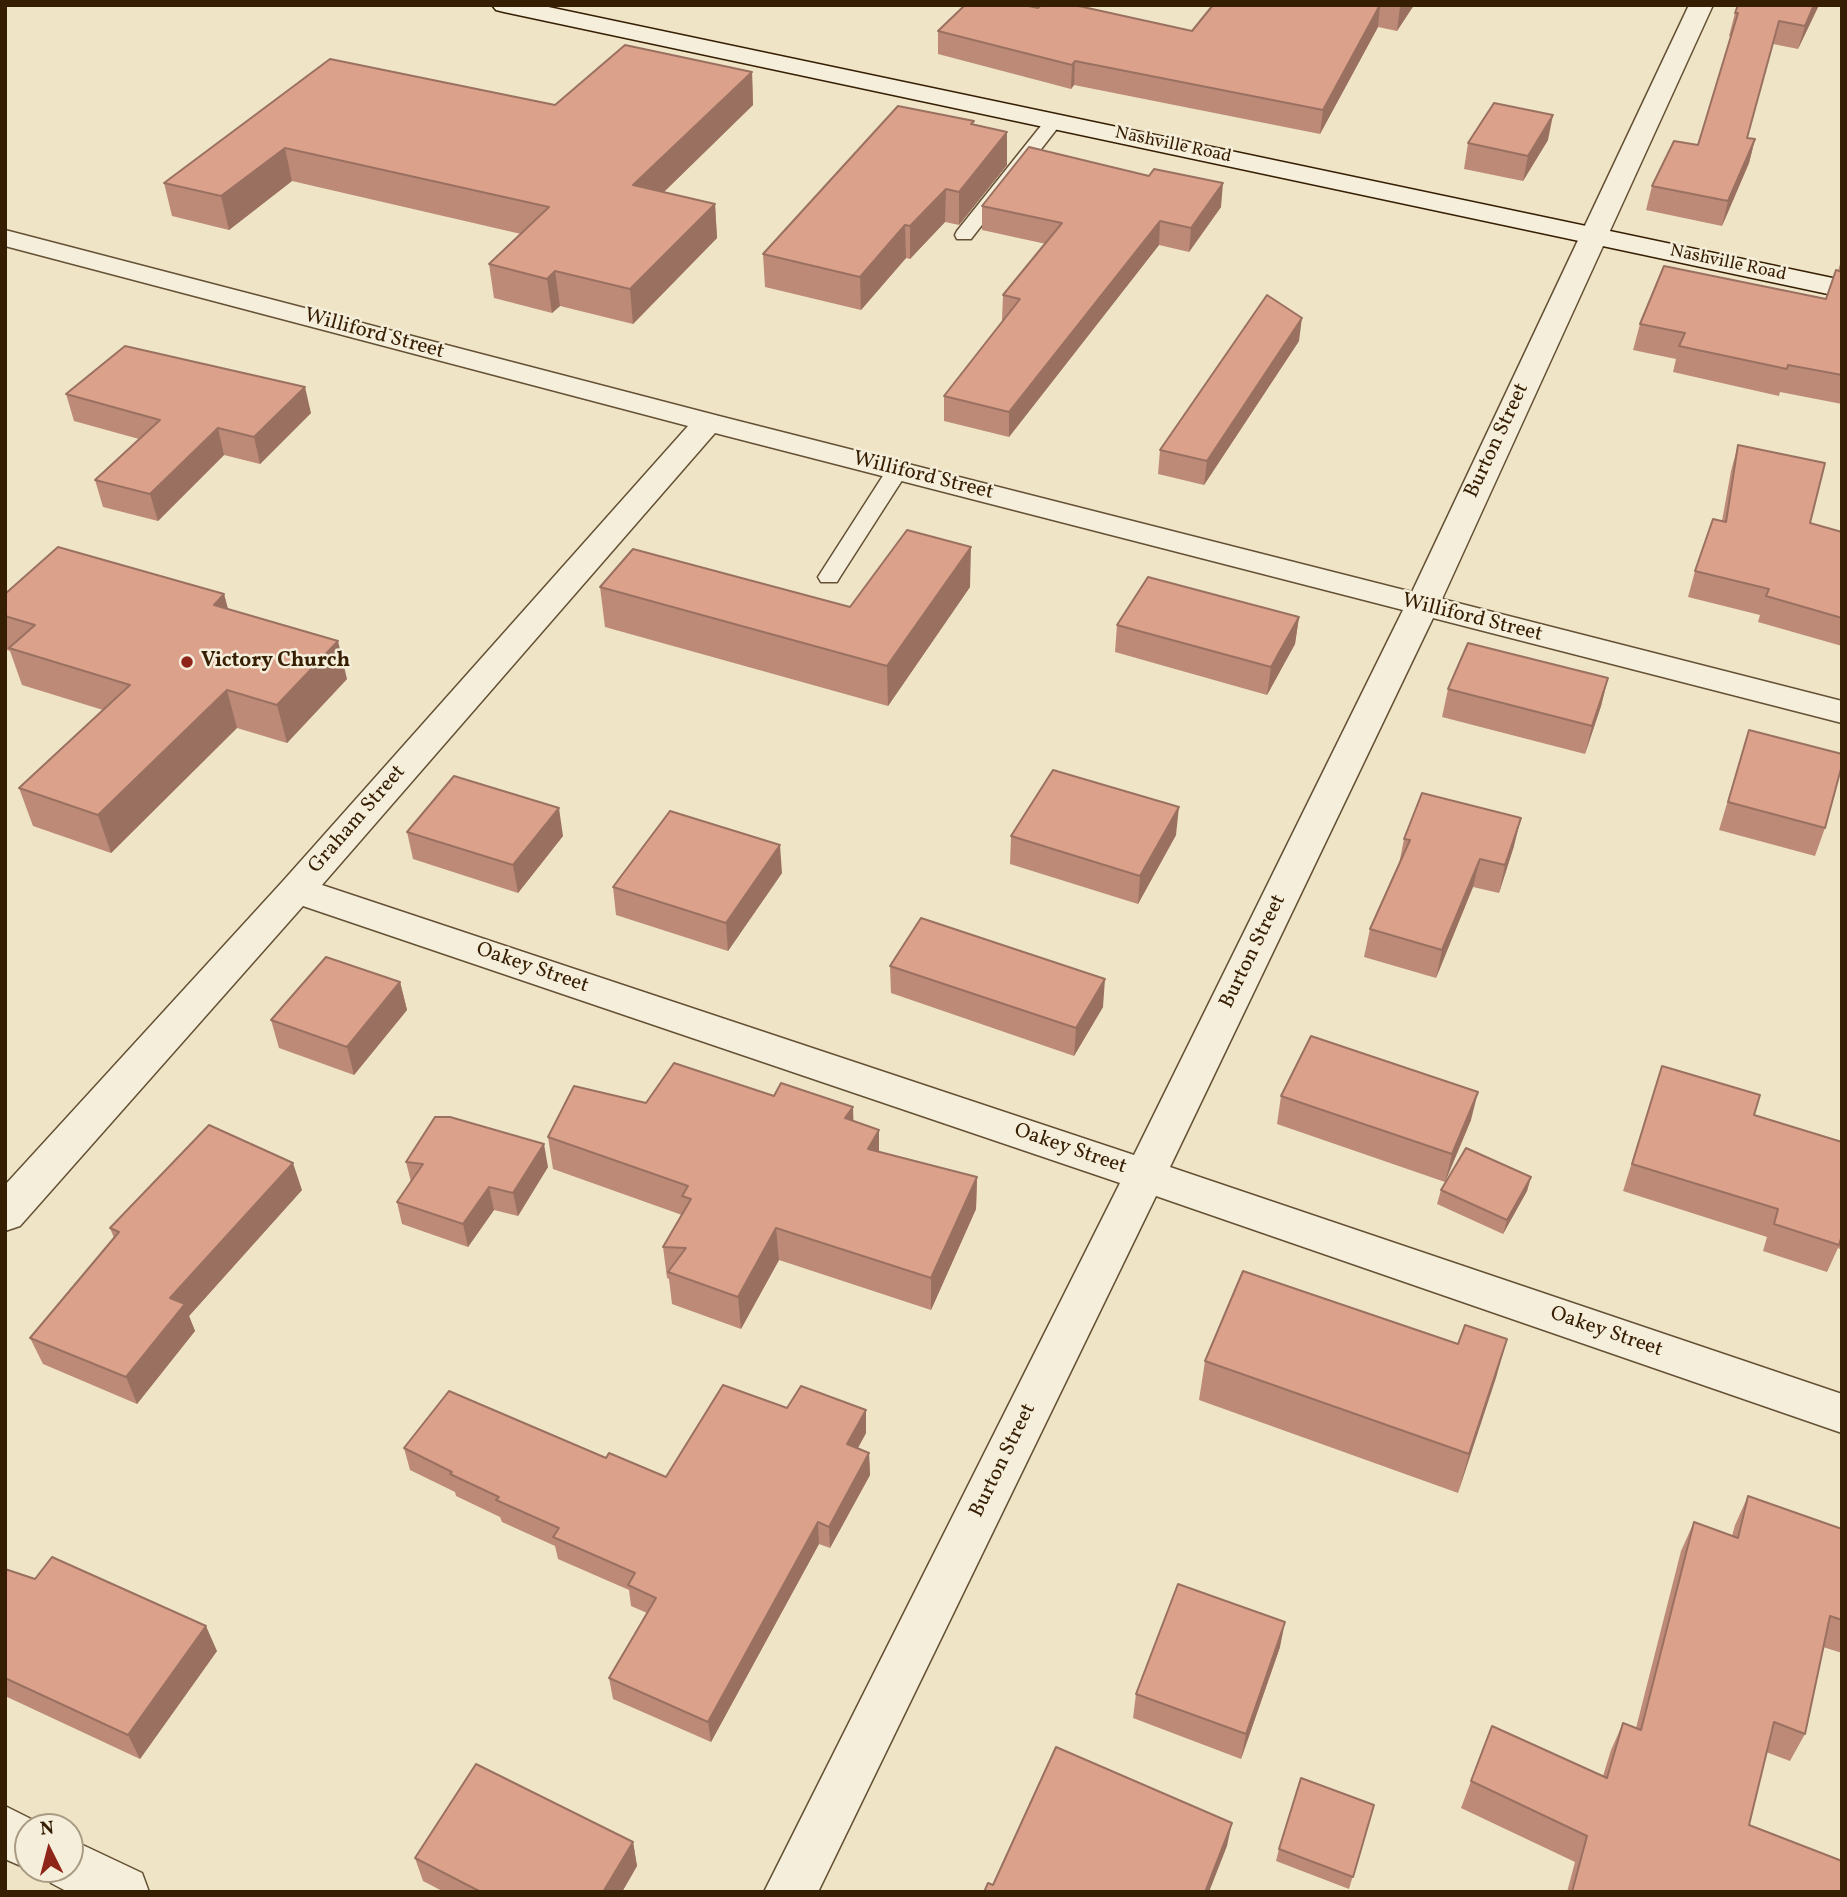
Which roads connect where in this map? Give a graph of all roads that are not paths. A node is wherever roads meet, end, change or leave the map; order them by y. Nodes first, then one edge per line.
1 (504, 5) edge
2 (1701, 5) edge
3 (1054, 121) junction
4 (964, 235) dead end
5 (1593, 235) junction
6 (5, 238) edge
7 (1842, 289) edge
8 (708, 422) junction
9 (897, 471) junction
10 (829, 577) dead end
11 (1422, 606) junction
12 (1842, 712) edge
13 (296, 890) junction
14 (1146, 1175) junction
15 (5, 1214) edge
16 (1842, 1414) edge
17 (84, 1871) edge
18 (123, 1892) edge
19 (790, 1892) edge

1 - 3 street, Nashville Road
2 - 5 street, Burton Street
3 - 4 lane
3 - 5 street, Nashville Road
5 - 7 street, Nashville Road
5 - 11 street, Burton Street
6 - 8 street, Williford Street
8 - 9 street, Williford Street
8 - 13 street, Graham Street
9 - 10 lane
9 - 11 street, Williford Street
11 - 12 street, Williford Street
11 - 14 street, Burton Street
13 - 14 street, Oakey Street
13 - 15 street, Graham Street
14 - 16 street, Oakey Street
14 - 19 street, Burton Street
17 - 18 street

